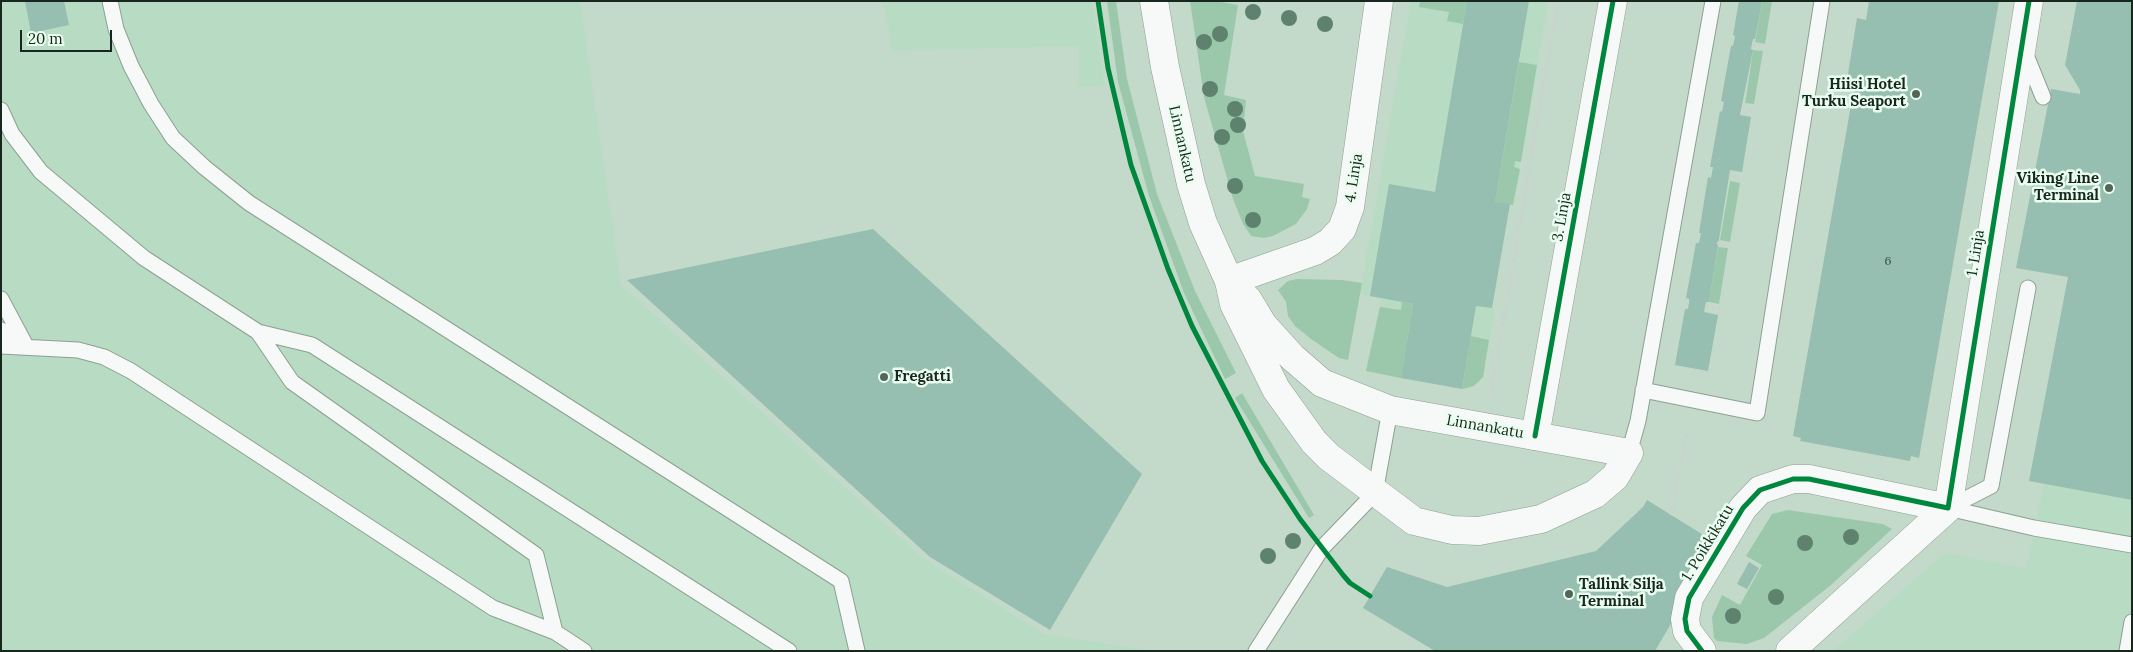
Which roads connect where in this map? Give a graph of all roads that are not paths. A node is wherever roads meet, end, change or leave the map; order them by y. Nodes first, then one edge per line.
1 (110, 1) edge
2 (1154, 1) edge
3 (1380, 1) edge
4 (1613, 1) edge
5 (1713, 1) edge
6 (1822, 1) edge
7 (2029, 1) edge
8 (2022, 45) junction
9 (2043, 97) dead end
10 (1, 110) edge
11 (1229, 281) junction
12 (2028, 288) dead end
13 (1, 299) edge
14 (1, 330) edge
15 (258, 332) junction
16 (1, 346) edge
17 (26, 346) junction
18 (1, 354) edge
19 (1643, 390) junction
20 (1390, 410) junction
21 (1535, 436) junction
22 (1629, 453) junction
23 (1375, 493) junction
24 (1948, 508) junction
25 (2132, 545) edge
26 (2132, 622) edge
27 (555, 632) junction
28 (584, 651) edge
29 (789, 651) edge
30 (857, 651) edge
31 (1256, 651) edge
32 (1702, 651) edge
33 (1790, 651) edge
34 (2126, 651) edge

1 - 30 lane
2 - 11 street, Linnankatu
3 - 11 street, 4. Linja
4 - 21 street, 3. Linja
5 - 19 lane
6 - 19 lane
7 - 8 street, 1. Linja
8 - 9 lane
8 - 24 street, 1. Linja
10 - 15 lane
11 - 20 street, Linnankatu
11 - 23 street, Linnankatu
12 - 24 lane
13 - 17 lane
14 - 17 lane
15 - 27 lane
15 - 29 lane
16 - 17 lane
17 - 18 lane
17 - 27 lane
19 - 22 lane
20 - 21 street, Linnankatu
20 - 23 lane
21 - 22 street, Linnankatu
22 - 23 street, Linnankatu
23 - 31 lane
24 - 25 lane
24 - 32 street, 1. Poikkikatu
24 - 33 street
26 - 34 lane
27 - 28 lane

